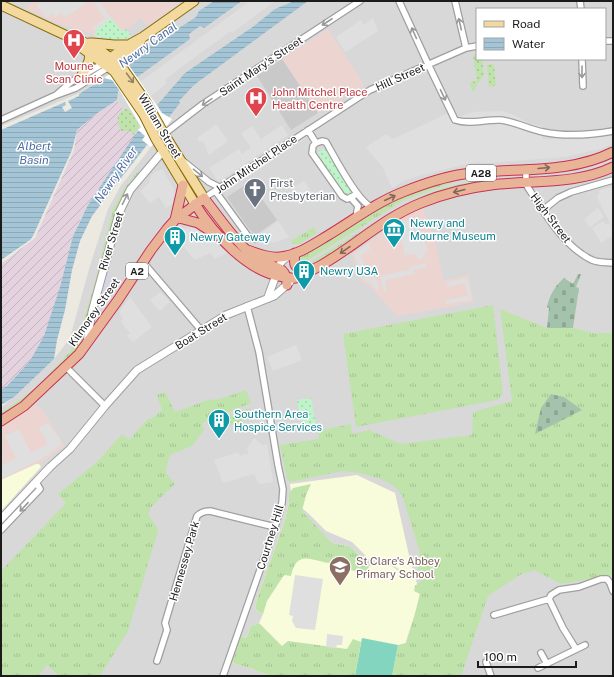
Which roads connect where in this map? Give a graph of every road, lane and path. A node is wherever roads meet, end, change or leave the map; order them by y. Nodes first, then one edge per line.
1 (194, 1) edge
2 (360, 1) edge
3 (399, 1) edge
4 (455, 1) edge
5 (2, 4) edge
6 (143, 37) junction
7 (129, 45) junction
8 (476, 46) edge
9 (89, 48) junction
10 (466, 48) junction
11 (582, 60) edge
12 (112, 64) junction
13 (428, 64) junction
14 (80, 77) junction
15 (582, 86) dead end
16 (54, 96) junction
17 (1, 120) edge
18 (308, 130) junction
19 (613, 131) edge
20 (163, 132) junction
21 (316, 143) junction
22 (163, 151) junction
23 (613, 152) edge
24 (177, 156) junction
25 (611, 168) edge
26 (526, 170) junction
27 (613, 180) edge
28 (526, 182) junction
29 (183, 185) junction
30 (218, 190) junction
31 (357, 194) junction
32 (204, 198) junction
33 (351, 198) junction
34 (195, 204) junction
35 (372, 207) junction
36 (543, 210) junction
37 (356, 217) junction
38 (177, 219) junction
39 (220, 237) junction
40 (255, 239) dead end
41 (248, 250) junction
42 (292, 254) junction
43 (142, 262) junction
44 (613, 262) edge
45 (277, 272) junction
46 (307, 272) junction
47 (290, 280) junction
48 (268, 297) junction
49 (247, 306) junction
50 (201, 330) junction
51 (87, 344) junction
52 (66, 367) junction
53 (105, 406) junction
54 (1, 421) edge
55 (36, 482) junction
56 (1, 519) edge
57 (275, 527) junction
58 (1, 530) edge
59 (613, 591) edge
60 (549, 599) junction
61 (494, 615) dead end
62 (585, 645) dead end
63 (576, 649) junction
64 (541, 653) dead end
65 (157, 661) dead end
66 (486, 662) dead end
67 (547, 664) junction
68 (538, 668) dead end
69 (223, 676) edge
70 (491, 676) edge

1 - 6 main road
2 -> 20 street, Saint Mary's Street
13 -> 3 street
10 -> 4 street
5 - 9 main road
6 - 7 main road
6 - 12 main road
7 - 9 main road
7 - 12 main road
8 - 10 street, Hill Street
9 - 12 main road
9 - 14 main road
10 - 13 street, Hill Street
11 -> 15 street
12 - 14 street
12 - 16 street
12 -> 20 main road, William Street
12 - 22 main road, William Street
13 - 18 street, Hill Street
13 -> 19 street
14 - 16 street
16 - 17 street
18 - 21 street
18 - 30 street, John Mitchel Place
20 - 24 main road, William Street
21 - 31 street
21 - 33 street
22 - 29 main road, William Street
51 -> 22 street, River Street
26 -> 23 highway, A28
24 -> 30 street
24 - 32 main road, William Street
25 - 28 highway, A28
26 - 28 street, High Street
35 -> 26 highway, A28
27 - 36 street
28 - 36 street, High Street
28 -> 46 highway, A28
29 - 34 main road, William Street
29 - 38 highway
30 - 32 street, John Mitchel Place
30 - 40 street
31 - 33 street
31 - 35 street
32 - 34 highway, A2
32 - 39 highway
32 - 41 highway, A28
33 - 37 street
34 - 38 highway, Kilmorey Street / A2
34 - 39 highway
35 - 37 highway, A28
36 - 44 street, High Street
37 - 42 highway, A28
38 - 39 highway
38 - 43 highway, Kilmorey Street / A2
39 - 45 highway
41 - 42 highway, A28
41 - 45 highway
42 - 45 street
42 - 46 highway
43 - 50 street
43 - 51 highway, Kilmorey Street / A2
45 - 47 highway
45 - 48 street
46 - 47 highway, A28
47 - 48 street, Boat Street
48 - 49 street, Boat Street
49 - 50 street, Boat Street
49 - 57 street, Courtney Hill
50 - 53 street, Boat Street
51 - 52 highway, Kilmorey Street / A2
52 - 53 street
52 - 54 highway, Kilmorey Street / A2
53 - 55 street, Boat Street
55 - 56 street, Boat Street
55 -> 58 street
57 - 65 street, Hennessey Park
57 - 69 street, Courtney Hill
59 - 60 street
60 - 61 street
60 - 63 street
62 - 63 street
63 - 67 street
64 - 67 street
66 - 70 street
67 - 68 street

